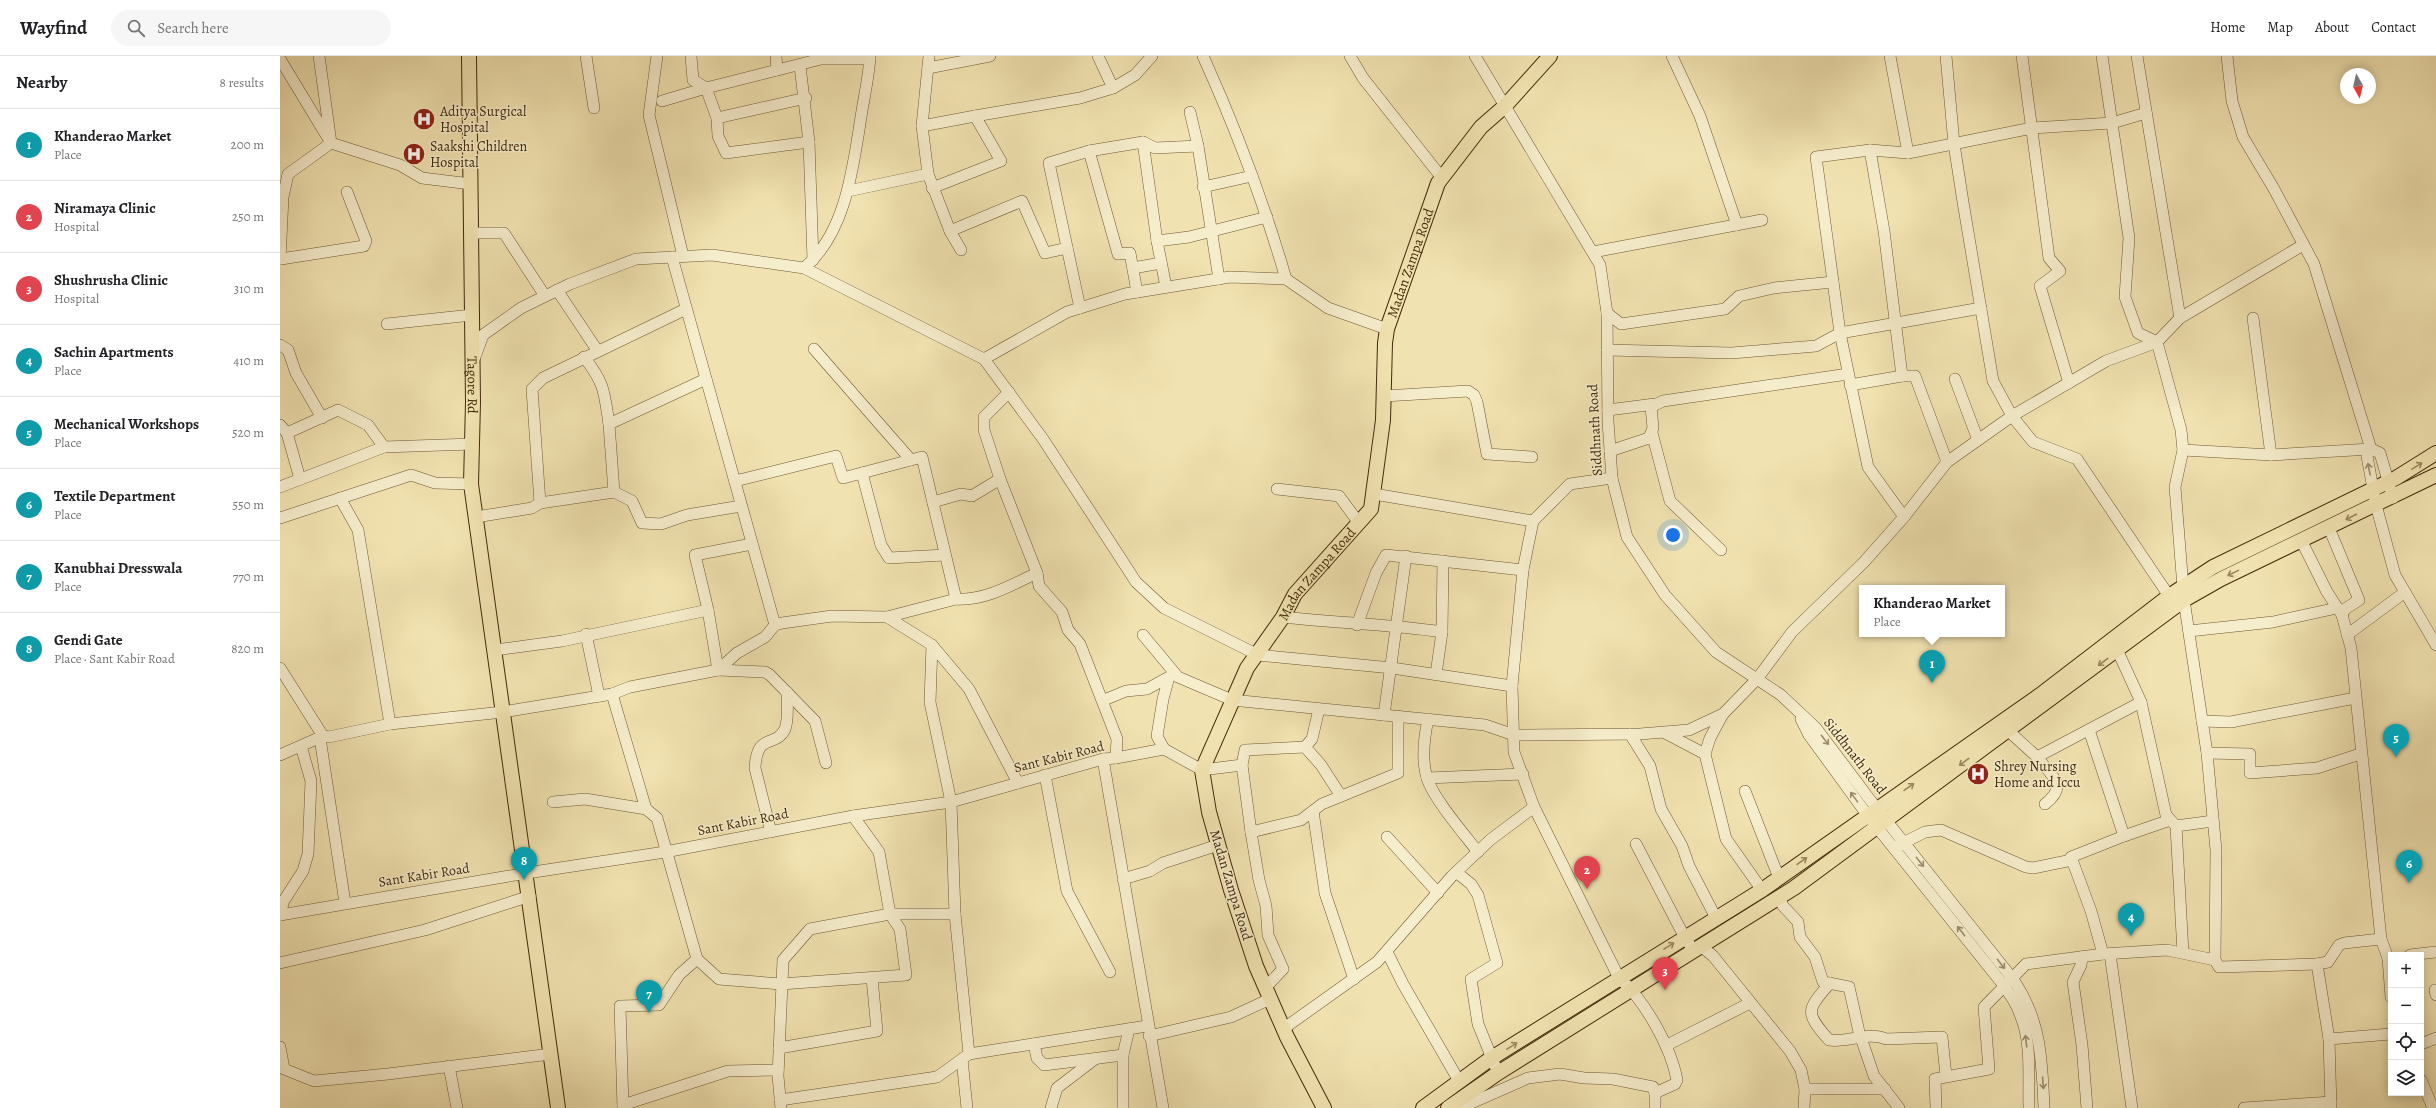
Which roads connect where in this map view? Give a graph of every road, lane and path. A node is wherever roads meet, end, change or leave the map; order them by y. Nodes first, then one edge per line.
1 (319, 56) edge
2 (469, 56) edge
3 (586, 56) edge
4 (658, 56) edge
5 (691, 56) edge
6 (776, 56) edge
7 (788, 56) edge
8 (929, 56) edge
9 (990, 56) edge
10 (1098, 56) edge
11 (1152, 56) edge
12 (1204, 56) edge
13 (1350, 56) edge
14 (1476, 56) edge
15 (1550, 56) edge
16 (1672, 56) edge
17 (1890, 56) edge
18 (1946, 56) edge
19 (2022, 56) edge
20 (2102, 56) edge
21 (2137, 56) edge
22 (2227, 56) edge
23 (870, 57) edge
24 (280, 59) edge
25 (800, 66) junction
26 (928, 68) junction
27 (782, 69) junction
28 (706, 88) junction
29 (1112, 88) junction
30 (806, 98) junction
31 (662, 101) dead end
32 (1503, 103) junction
33 (594, 108) dead end
34 (1190, 112) dead end
35 (2146, 113) junction
36 (975, 116) junction
37 (717, 118) junction
38 (2112, 122) junction
39 (922, 126) junction
40 (2032, 128) junction
41 (809, 142) junction
42 (1143, 142) junction
43 (332, 143) junction
44 (1954, 144) junction
45 (1198, 146) junction
46 (1870, 150) junction
47 (1088, 151) junction
48 (1908, 153) junction
49 (928, 174) junction
50 (1252, 176) junction
51 (1442, 178) junction
52 (470, 184) junction
53 (1203, 187) junction
54 (932, 188) junction
55 (848, 191) junction
56 (347, 192) dead end
57 (1267, 217) junction
58 (1762, 220) dead end
59 (1737, 225) junction
60 (1210, 230) junction
61 (950, 231) junction
62 (472, 234) junction
63 (1157, 241) junction
64 (2304, 245) junction
65 (1067, 248) junction
66 (961, 250) dead end
67 (1593, 252) junction
68 (677, 257) junction
69 (280, 259) edge
70 (813, 260) junction
71 (1162, 263) junction
72 (804, 268) junction
73 (1133, 268) junction
74 (1219, 279) junction
75 (1286, 279) junction
76 (1833, 282) junction
77 (1166, 288) junction
78 (557, 290) junction
79 (1137, 292) junction
80 (545, 296) junction
81 (1080, 308) junction
82 (1981, 308) junction
83 (686, 309) junction
84 (1607, 313) junction
85 (472, 315) junction
86 (2180, 318) junction
87 (2253, 318) dead end
88 (387, 324) dead end
89 (1895, 324) junction
90 (1387, 329) junction
91 (1840, 333) junction
92 (2157, 342) junction
93 (280, 345) edge
94 (814, 349) dead end
95 (597, 350) junction
96 (1607, 350) junction
97 (584, 357) junction
98 (984, 358) junction
99 (473, 362) junction
100 (1902, 376) junction
101 (706, 379) junction
102 (1849, 379) junction
103 (1955, 379) dead end
104 (2069, 383) junction
105 (1009, 392) junction
106 (1384, 396) junction
107 (1655, 404) junction
108 (1608, 410) junction
109 (2012, 416) junction
110 (322, 418) junction
111 (609, 424) junction
112 (283, 429) edge
113 (1652, 433) junction
114 (1978, 440) junction
115 (472, 444) junction
116 (384, 447) junction
117 (2371, 449) junction
118 (2183, 450) junction
119 (1610, 452) junction
120 (2436, 453) edge
121 (2271, 455) junction
122 (1532, 457) dead end
123 (911, 460) junction
124 (1947, 462) junction
125 (862, 473) junction
126 (2436, 475) edge
127 (1612, 478) junction
128 (300, 479) junction
129 (1000, 480) junction
130 (735, 482) junction
131 (2388, 482) junction
132 (471, 484) junction
133 (280, 487) edge
134 (1277, 489) dead end
135 (2373, 489) junction
136 (614, 492) junction
137 (1374, 494) junction
138 (340, 498) junction
139 (2393, 498) junction
140 (933, 502) junction
141 (540, 503) junction
142 (2376, 504) junction
143 (741, 506) junction
144 (476, 517) junction
145 (1904, 517) junction
146 (280, 518) edge
147 (1533, 521) junction
148 (1358, 523) junction
149 (2329, 528) junction
150 (2301, 540) junction
151 (752, 544) junction
152 (1721, 550) dead end
153 (945, 555) junction
154 (1406, 556) junction
155 (1442, 561) junction
156 (1523, 570) junction
157 (1037, 573) junction
158 (2405, 592) junction
159 (2184, 594) junction
160 (2170, 596) junction
161 (956, 599) junction
162 (708, 610) junction
163 (2340, 611) junction
164 (887, 617) junction
165 (1283, 617) junction
166 (775, 625) junction
167 (1357, 625) junction
168 (1398, 626) junction
169 (1442, 632) junction
170 (2189, 632) junction
171 (586, 634) junction
172 (1143, 635) dead end
173 (2348, 635) junction
174 (932, 645) junction
175 (2116, 645) junction
176 (2436, 645) edge
177 (495, 650) junction
178 (1258, 654) junction
179 (280, 668) edge
180 (1392, 668) junction
181 (718, 670) junction
182 (1436, 674) junction
183 (1757, 679) junction
184 (1512, 686) junction
185 (787, 692) junction
186 (612, 694) junction
187 (599, 696) junction
188 (2355, 698) junction
189 (1104, 700) junction
190 (1232, 700) junction
191 (2141, 702) junction
192 (1319, 709) junction
193 (503, 712) junction
194 (1722, 714) junction
195 (1384, 715) junction
196 (1398, 716) junction
197 (1428, 719) junction
198 (2202, 721) junction
199 (390, 724) junction
200 (2004, 727) junction
201 (2089, 730) junction
202 (1663, 732) junction
203 (1630, 734) junction
204 (1514, 735) junction
205 (321, 737) junction
206 (301, 746) junction
207 (1305, 747) junction
208 (1164, 749) junction
209 (2207, 753) junction
210 (1705, 754) junction
211 (2360, 754) junction
212 (280, 756) edge
213 (2037, 757) junction
214 (1116, 758) junction
215 (1103, 759) junction
216 (826, 763) dead end
217 (1242, 765) junction
218 (1202, 770) junction
219 (1523, 774) junction
220 (1045, 775) junction
221 (1427, 778) junction
222 (1018, 783) junction
223 (1745, 791) dead end
224 (1341, 796) junction
225 (553, 802) dead end
226 (951, 802) junction
227 (2045, 804) dead end
228 (1534, 807) junction
229 (646, 809) junction
230 (1313, 811) junction
231 (1872, 813) junction
232 (853, 816) junction
233 (2213, 821) junction
234 (2173, 823) junction
235 (1882, 824) junction
236 (771, 832) junction
237 (1251, 832) junction
238 (2124, 836) junction
239 (1387, 837) dead end
240 (1636, 844) dead end
241 (1899, 844) junction
242 (1218, 845) junction
243 (665, 852) junction
244 (1478, 852) junction
245 (2072, 860) junction
246 (1456, 872) junction
247 (527, 873) junction
248 (1779, 878) junction
249 (1123, 879) junction
250 (1758, 892) junction
251 (1438, 893) junction
252 (1784, 894) junction
253 (530, 896) junction
254 (345, 903) junction
255 (1763, 908) junction
256 (890, 914) junction
257 (955, 914) junction
258 (281, 915) edge
259 (1716, 918) junction
260 (1684, 936) junction
261 (2381, 939) junction
262 (1698, 949) junction
263 (1388, 952) junction
264 (2436, 952) edge
265 (2183, 953) junction
266 (2424, 953) edge
267 (2107, 954) junction
268 (2388, 956) edge
269 (2082, 957) junction
270 (697, 959) junction
271 (2215, 960) junction
272 (280, 963) edge
273 (2317, 964) junction
274 (1110, 972) dead end
275 (872, 978) junction
276 (1354, 978) junction
277 (1619, 978) junction
278 (2012, 978) junction
279 (1830, 983) junction
280 (781, 984) junction
281 (2004, 986) junction
282 (1633, 991) junction
283 (1268, 994) junction
284 (1750, 1003) junction
285 (1129, 1028) junction
286 (1283, 1030) junction
287 (1148, 1031) junction
288 (2388, 1034) edge
289 (1861, 1038) junction
290 (2436, 1038) edge
291 (2329, 1040) junction
292 (2424, 1043) edge
293 (1034, 1044) junction
294 (1667, 1045) junction
295 (280, 1047) edge
296 (779, 1048) junction
297 (551, 1054) junction
298 (965, 1056) junction
299 (1123, 1056) junction
300 (1096, 1059) junction
301 (1490, 1059) junction
302 (449, 1066) junction
303 (778, 1070) junction
304 (1498, 1073) junction
305 (1946, 1076) junction
306 (1459, 1081) junction
307 (2424, 1087) edge
308 (1805, 1089) junction
309 (1885, 1089) junction
310 (1655, 1093) junction
311 (781, 1104) edge
312 (2331, 1105) edge
313 (623, 1106) edge
314 (457, 1108) edge
315 (558, 1108) edge
316 (967, 1108) edge
317 (1051, 1108) edge
318 (1123, 1108) edge
319 (1163, 1108) edge
320 (1324, 1108) edge
321 (1423, 1108) edge
322 (1448, 1108) edge
323 (1460, 1108) edge
324 (1655, 1108) edge
325 (1804, 1108) edge
326 (1899, 1108) edge
327 (1936, 1108) edge
328 (2029, 1108) edge
329 (2044, 1108) edge
330 (2087, 1108) edge
331 (2132, 1108) edge
332 (2244, 1108) edge
333 (2433, 1108) edge

1 - 43 street
2 - 52 main road, Tagore Rd
3 - 33 street
4 - 68 street
5 - 28 street
6 - 27 street
7 - 27 street
8 - 26 street
9 - 26 street
10 - 29 street
11 - 29 street
12 - 50 street
13 - 51 street
14 - 32 street, Siddhnath Road
15 - 32 main road, Madan Zampa Road
16 - 59 street
17 - 48 street
18 - 44 street
19 - 40 street
20 - 38 street
21 - 35 street
22 - 64 street
23 - 25 street
23 - 55 street
24 - 43 street
25 - 27 street
25 - 30 street
26 - 39 street
27 - 28 street
28 - 31 street
28 - 37 street
29 - 36 street
30 - 37 street
30 - 41 street
32 - 51 main road, Madan Zampa Road
32 - 67 street, Siddhnath Road
34 - 45 street
35 - 38 street
35 - 86 street
36 - 39 street
36 - 54 street
37 - 41 street
38 - 40 street
38 - 92 street
39 - 49 street
40 - 44 street
40 - 104 street
41 - 70 street
42 - 45 street
42 - 47 street
42 - 63 street
43 - 52 street
43 - 69 street
44 - 48 street
44 - 82 street
45 - 53 street
46 - 48 street
46 - 76 street
46 - 89 street
47 - 65 street
47 - 73 street
49 - 54 street
49 - 55 street
50 - 53 street
50 - 57 street
51 - 90 main road, Madan Zampa Road
52 - 62 main road, Tagore Rd
53 - 60 street
54 - 61 street
55 - 70 street
56 - 69 street
57 - 60 street
57 - 75 street
58 - 59 street
59 - 67 street
60 - 63 street
60 - 74 street
61 - 65 street
61 - 66 street
62 - 80 street
62 - 85 main road, Tagore Rd
63 - 71 street
64 - 86 street
64 - 117 street
65 - 81 street
67 - 84 street, Siddhnath Road
68 - 72 street
68 - 78 street
68 - 83 street
70 - 72 street
71 - 73 street
71 - 77 street
72 - 98 street
73 - 79 street
74 - 75 street
74 - 77 street
75 - 90 street
76 - 84 street
76 - 91 street
77 - 79 street
78 - 80 street
78 - 95 street
79 - 81 street
80 - 99 street
81 - 98 street
82 - 89 street
82 - 109 street
83 - 95 street
83 - 101 street
84 - 96 street, Siddhnath Road
85 - 88 street
85 - 99 main road, Tagore Rd
86 - 92 street
87 - 121 street
89 - 91 street
89 - 100 street
90 - 106 main road, Madan Zampa Road
91 - 96 street
91 - 102 street
92 - 104 street
92 - 118 street
93 - 110 street
94 - 123 street
95 - 97 street
96 - 108 street, Siddhnath Road
97 - 111 street
97 - 141 street
98 - 105 street
99 - 115 main road, Tagore Rd
100 - 102 street
100 - 124 street
101 - 111 street
101 - 130 street
102 - 107 street
102 - 145 street
103 - 114 street
104 - 109 street
105 - 129 street
105 - 178 street
106 - 122 street
106 - 137 main road, Madan Zampa Road
107 - 108 street
107 - 113 street
108 - 119 street, Siddhnath Road
109 - 114 street
109 - 160 street
110 - 112 street
110 - 116 street
111 - 136 street
112 - 128 street
113 - 119 street
113 - 152 street
114 - 124 street
115 - 116 street
115 - 132 main road, Tagore Rd
116 - 128 street
117 - 121 street
117 - 131 street
135 -> 117 street
118 - 121 street
118 - 159 street
119 - 127 street, Siddhnath Road
131 -> 120 main road
123 - 125 street
123 - 140 street
124 - 145 street
125 - 130 street
125 - 153 street
126 - 139 main road
127 - 147 street
127 - 183 street, Siddhnath Road
128 - 133 street
129 - 140 street
129 - 157 street
130 - 143 street
131 - 135 main road
131 - 139 street
132 - 138 street
132 - 144 main road, Tagore Rd
134 - 148 street
135 - 142 street
135 - 159 main road
136 - 141 street
136 - 143 street
137 - 147 street
137 - 148 main road, Madan Zampa Road
138 - 146 street
138 - 199 street
139 - 142 main road
140 - 153 street
141 - 144 street
142 -> 149 main road
142 - 158 street
143 - 151 street
144 - 177 main road, Tagore Rd
145 - 183 street
147 - 156 street
148 - 165 main road, Madan Zampa Road
149 - 150 main road
149 - 163 street
150 -> 159 main road
150 - 163 street
151 - 162 street
151 - 166 street
153 - 161 street
154 - 155 street
154 - 167 street
154 - 168 street
155 - 156 street
155 - 169 street
156 - 184 street
157 - 161 street
157 - 189 street
158 - 173 street
158 - 176 street
159 - 160 main road
159 - 170 street
159 - 175 main road
160 - 175 main road
161 - 164 street
162 - 171 street
162 - 181 street
163 - 170 street
163 - 173 street
164 - 166 street
164 - 174 street
165 - 167 street
165 - 178 main road, Madan Zampa Road
166 - 181 street
167 - 168 street
168 - 169 street
168 - 180 street
169 - 182 street
170 - 198 street
171 - 177 street
171 - 187 street
172 - 190 street
173 - 188 street
174 - 222 street
174 - 226 street
175 - 191 street
175 - 200 main road
177 - 193 main road, Tagore Rd
178 - 180 street
178 - 190 main road, Madan Zampa Road
179 - 205 street
180 - 182 street
180 - 195 street
181 - 185 street
181 - 186 street
182 - 184 street
183 - 194 street
183 - 231 street, Siddhnath Road
184 - 204 street
185 - 216 street
185 - 236 street
186 - 187 street
186 - 229 street
187 - 193 street
188 - 198 street
188 - 211 street
189 - 208 street
189 - 214 street
190 - 192 street
190 - 218 main road, Madan Zampa Road
191 - 201 street
191 - 234 street
192 - 195 street
192 - 207 street
193 - 199 street
193 - 247 main road, Tagore Rd
194 - 202 street
194 - 210 street
195 - 196 street
196 - 197 street
196 - 224 street
197 - 204 street
197 - 221 street
198 - 209 street
199 - 205 street
200 - 213 street
231 -> 200 main road
200 -> 235 main road
201 - 213 street
201 - 238 street
202 - 203 street
202 - 210 street
203 - 204 street
203 - 259 street
204 - 219 street
205 - 206 street
205 - 254 street
206 - 212 street
206 - 258 street
207 - 217 street
207 - 224 street
208 - 214 street, Sant Kabir Road
208 - 218 street
209 - 211 street
209 - 233 street
210 - 250 street
211 - 261 street
213 - 227 street
214 - 215 street, Sant Kabir Road
215 - 220 street, Sant Kabir Road
215 - 249 street
217 - 218 street
217 - 237 street
218 - 242 main road, Madan Zampa Road
219 - 221 street
219 - 228 street
220 - 222 street, Sant Kabir Road
220 - 274 street
221 - 244 street
222 - 226 street, Sant Kabir Road
223 - 248 street
224 - 230 street
225 - 229 street
226 - 232 street, Sant Kabir Road
226 - 257 street
228 - 244 street
228 - 277 street
229 - 243 street
230 - 237 street
230 - 276 street
231 - 235 street, Siddhnath Road
248 -> 231 main road
232 - 236 street, Sant Kabir Road
232 - 256 street
233 - 234 street
233 - 271 street
234 - 238 street
234 - 265 street
235 - 241 street, Siddhnath Road
235 - 252 main road
236 - 243 street, Sant Kabir Road
237 - 283 street
238 - 245 street
239 - 251 street
240 - 260 street
241 - 245 street
241 -> 278 street
281 -> 241 street
242 - 249 street
242 - 283 main road, Madan Zampa Road
243 - 247 street, Sant Kabir Road
243 - 270 street
244 - 246 street
245 - 267 street
246 - 251 street
246 - 301 street
247 - 253 main road, Tagore Rd
247 - 254 street, Sant Kabir Road
248 - 250 main road
248 - 252 main road
249 - 287 street
250 - 255 main road
250 - 259 main road
251 - 263 street
252 - 255 main road
252 - 279 street
253 - 272 street
253 - 297 main road, Tagore Rd
254 - 258 street, Sant Kabir Road
255 - 262 main road
256 - 257 street
256 - 275 street
256 - 280 street
257 - 298 street
259 - 260 main road
260 - 262 street
277 -> 260 main road
261 - 268 street
261 - 273 street
262 - 282 main road
262 - 284 street
263 - 276 street
263 - 306 street
264 - 266 street
265 - 267 street
265 - 271 street
267 - 269 street
267 - 331 street
269 - 278 street
269 - 330 street
270 - 280 street
270 - 313 street
271 - 273 street
273 - 291 street
275 - 280 street
275 - 296 street
276 - 286 street
277 - 282 street
301 -> 277 main road
278 - 281 street
278 -> 329 street
279 - 289 street
279 - 289 street
280 - 296 street
281 - 305 street
328 -> 281 street
282 - 294 street
282 - 304 main road
283 - 286 main road, Madan Zampa Road
283 - 287 street
284 - 294 street
284 - 308 street
285 - 287 street
285 - 293 street
285 - 299 street
286 - 320 main road, Madan Zampa Road
287 - 319 street
288 - 291 street
289 - 305 street
289 - 309 street
290 - 292 street
291 - 312 street
293 - 298 street
293 - 300 street
294 - 310 street
295 - 302 street
296 - 303 street
297 - 302 street
297 - 315 main road, Tagore Rd
298 - 311 street
298 - 316 street
299 - 300 street
299 - 318 street
300 - 317 street
301 - 304 street
301 - 306 main road
302 - 314 street
303 - 311 street
303 - 313 street
304 - 322 main road
305 - 327 street
306 - 321 main road
307 - 333 street
308 - 309 street
308 - 325 street
309 - 326 street
310 - 323 street
310 - 324 street
312 - 332 street

